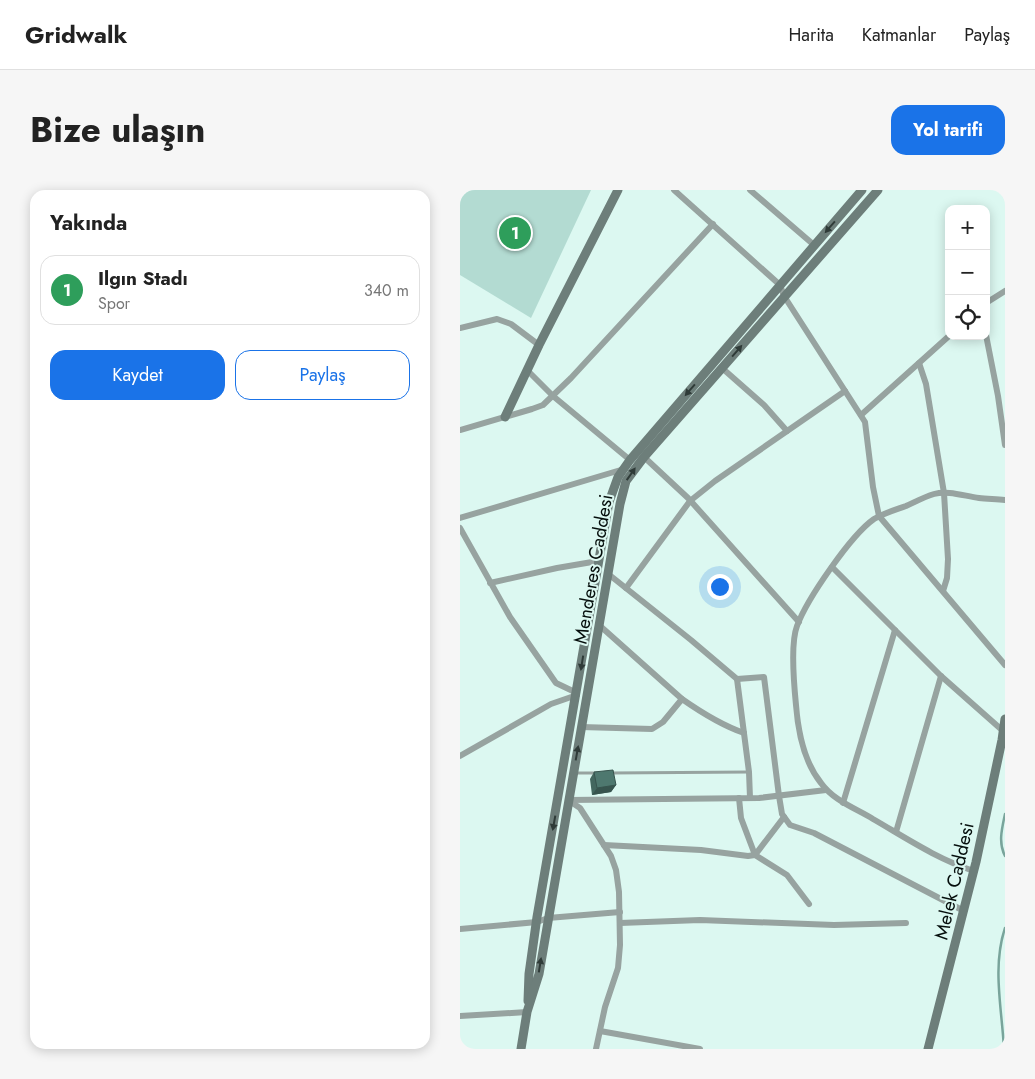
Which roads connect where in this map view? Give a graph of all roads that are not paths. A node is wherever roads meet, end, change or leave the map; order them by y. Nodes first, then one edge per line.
1 (618, 190) edge
2 (674, 190) edge
3 (750, 190) edge
4 (862, 190) edge
5 (878, 190) edge
6 (713, 224) junction
7 (814, 245) junction
8 (780, 285) junction
9 (1005, 291) edge
10 (784, 296) junction
11 (990, 300) edge
12 (460, 328) edge
13 (945, 340) edge
14 (987, 340) edge
15 (539, 345) junction
16 (919, 364) junction
17 (722, 368) junction
18 (527, 370) junction
19 (846, 391) junction
20 (553, 396) junction
21 (861, 415) junction
22 (505, 417) junction
23 (460, 430) edge
24 (787, 431) junction
25 (1005, 445) edge
26 (644, 457) junction
27 (630, 460) junction
28 (624, 468) junction
29 (944, 493) junction
30 (690, 500) junction
31 (1005, 500) edge
32 (880, 516) junction
33 (460, 518) edge
34 (460, 528) edge
35 (598, 560) junction
36 (832, 567) junction
37 (607, 573) junction
38 (490, 583) junction
39 (626, 588) junction
40 (943, 591) junction
41 (799, 622) junction
42 (599, 625) junction
43 (895, 630) junction
44 (1005, 654) edge
45 (1003, 663) edge
46 (941, 676) junction
47 (737, 679) junction
48 (577, 694) junction
49 (682, 699) junction
50 (1005, 719) edge
51 (581, 727) junction
52 (1002, 730) junction
53 (744, 733) junction
54 (460, 756) edge
55 (749, 772) junction
56 (573, 774) junction
57 (826, 790) junction
58 (779, 796) junction
59 (739, 798) junction
60 (750, 798) junction
61 (568, 800) junction
62 (842, 803) junction
63 (784, 817) junction
64 (896, 832) junction
65 (604, 845) junction
66 (755, 855) junction
67 (974, 871) junction
68 (809, 904) dead end
69 (964, 911) junction
70 (620, 912) junction
71 (548, 918) junction
72 (537, 922) junction
73 (620, 923) junction
74 (906, 923) dead end
75 (460, 929) edge
76 (527, 1012) junction
77 (460, 1016) edge
78 (600, 1031) junction
79 (521, 1049) edge
80 (596, 1049) edge
81 (700, 1049) edge
82 (928, 1049) edge

1 - 15 main road
2 - 6 street
3 - 7 street
4 -> 7 main road, Menderes Caddesi
5 - 10 main road, Menderes Caddesi
6 - 8 street
6 - 20 street
7 - 8 main road, Menderes Caddesi
8 - 10 street
8 -> 27 main road, Menderes Caddesi
9 - 11 street
17 -> 10 main road, Menderes Caddesi
10 - 19 street
12 - 15 street
13 - 16 street
14 - 25 street
15 - 18 main road
16 - 21 street
16 - 29 street
17 - 24 street
17 - 26 main road, Menderes Caddesi
18 - 20 street
18 - 22 main road
19 - 21 street
19 - 24 street
20 - 22 street
20 - 27 street
21 - 32 street
22 - 23 street
24 - 30 street
26 - 30 street
37 -> 26 main road, Menderes Caddesi
27 - 28 main road, Menderes Caddesi
28 - 33 street
28 - 35 main road, Menderes Caddesi
29 - 31 street
29 - 32 street
29 - 40 street
30 - 39 street
30 - 41 street
32 - 36 street
32 - 40 street
34 - 38 street
35 - 38 street
35 -> 48 main road, Menderes Caddesi
36 - 41 street
36 - 43 street
37 - 39 street
37 - 42 main road, Menderes Caddesi
38 - 48 street
39 - 47 street
40 - 45 street
41 - 57 street
42 - 49 street
42 - 51 main road, Menderes Caddesi
43 - 46 street
43 - 62 street
44 - 45 street
46 - 52 street
46 - 64 street
47 - 53 street
47 - 58 street
48 - 54 street
48 -> 72 main road, Menderes Caddesi
49 - 51 street
49 - 53 street
50 - 52 main road, Melek Caddesi
56 -> 51 main road, Menderes Caddesi
52 - 67 main road, Melek Caddesi
53 - 55 street
55 - 56 lane
55 - 60 street
56 - 61 main road, Menderes Caddesi
57 - 58 street
57 - 62 street
58 - 60 street
58 - 63 street
59 - 60 street
59 - 61 street
59 - 66 street
61 - 65 street
61 - 71 main road, Menderes Caddesi
62 - 64 street
63 - 66 street
63 - 69 street
64 - 67 street
65 - 66 street
65 - 70 street
66 - 68 street
67 - 69 main road, Melek Caddesi
69 - 82 main road, Melek Caddesi
70 - 71 street
70 - 73 street
71 - 72 street
76 -> 71 main road, Menderes Caddesi
72 - 75 street
72 - 76 main road, Menderes Caddesi
73 - 74 street
73 - 78 street
76 - 77 street
76 - 79 main road, Menderes Caddesi
78 - 80 street
78 - 81 street

